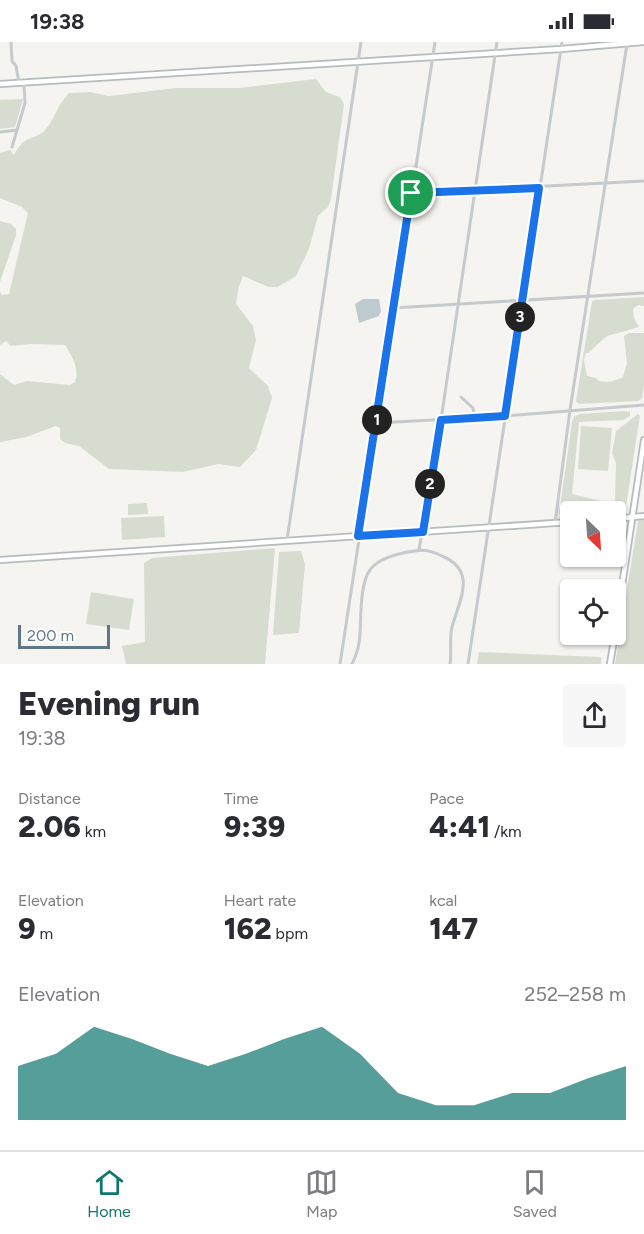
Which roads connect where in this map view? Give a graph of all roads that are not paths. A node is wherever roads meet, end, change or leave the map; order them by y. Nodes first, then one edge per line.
1 (11, 42) edge
2 (361, 42) edge
3 (435, 42) edge
4 (497, 42) edge
5 (562, 42) edge
6 (643, 42) edge
7 (627, 43) edge
8 (561, 49) junction
9 (496, 52) junction
10 (433, 56) junction
11 (358, 61) junction
12 (21, 83) junction
13 (0, 84) edge
14 (17, 130) junction
15 (0, 132) edge
16 (12, 147) dead end
17 (644, 181) edge
18 (606, 183) junction
19 (539, 188) junction
20 (476, 189) junction
21 (411, 193) junction
22 (644, 293) edge
23 (588, 297) junction
24 (522, 302) junction
25 (457, 305) junction
26 (393, 308) junction
27 (460, 397) dead end
28 (644, 405) edge
29 (570, 410) junction
30 (505, 416) junction
31 (476, 418) junction
32 (441, 420) junction
33 (377, 423) junction
34 (644, 440) edge
35 (644, 516) edge
36 (632, 517) junction
37 (626, 518) edge
38 (555, 523) junction
39 (560, 523) edge
40 (489, 527) junction
41 (423, 532) junction
42 (358, 536) junction
43 (287, 540) junction
44 (419, 550) junction
45 (0, 560) edge
46 (623, 579) edge
47 (613, 645) edge
48 (340, 664) edge
49 (352, 664) edge
50 (450, 664) edge
51 (468, 664) edge
52 (610, 664) edge

1 - 12 street
2 - 11 street
3 - 10 street
4 - 9 street
5 - 8 street
6 - 7 street
7 - 8 street
7 - 18 street
8 - 9 street
8 - 19 street
9 - 10 street
9 - 20 street
10 - 11 street
10 - 21 street
11 - 12 street
11 - 43 street
12 - 13 street
12 - 14 street
14 - 15 street
14 - 16 street
17 - 18 street
18 - 19 street
18 - 23 street
19 - 20 street
19 - 24 street
20 - 21 street
20 - 25 street
21 - 26 street
22 - 23 street
23 - 24 street
23 - 29 street
24 - 25 street
24 - 30 street
25 - 26 street
25 - 32 street
26 - 33 street
27 - 31 street
28 - 29 street
29 - 30 street
29 - 38 street
30 - 31 street
30 - 40 street
31 - 32 street
32 - 33 street
32 - 41 street
33 - 42 street
34 - 36 street
35 - 36 street
36 - 37 street
36 - 46 street
38 - 39 street
38 - 40 street
40 - 41 street
40 - 51 street
41 - 42 street
41 - 44 street
42 - 43 street
42 - 48 street
43 - 45 street
44 - 49 street
44 - 50 street
47 - 52 street

